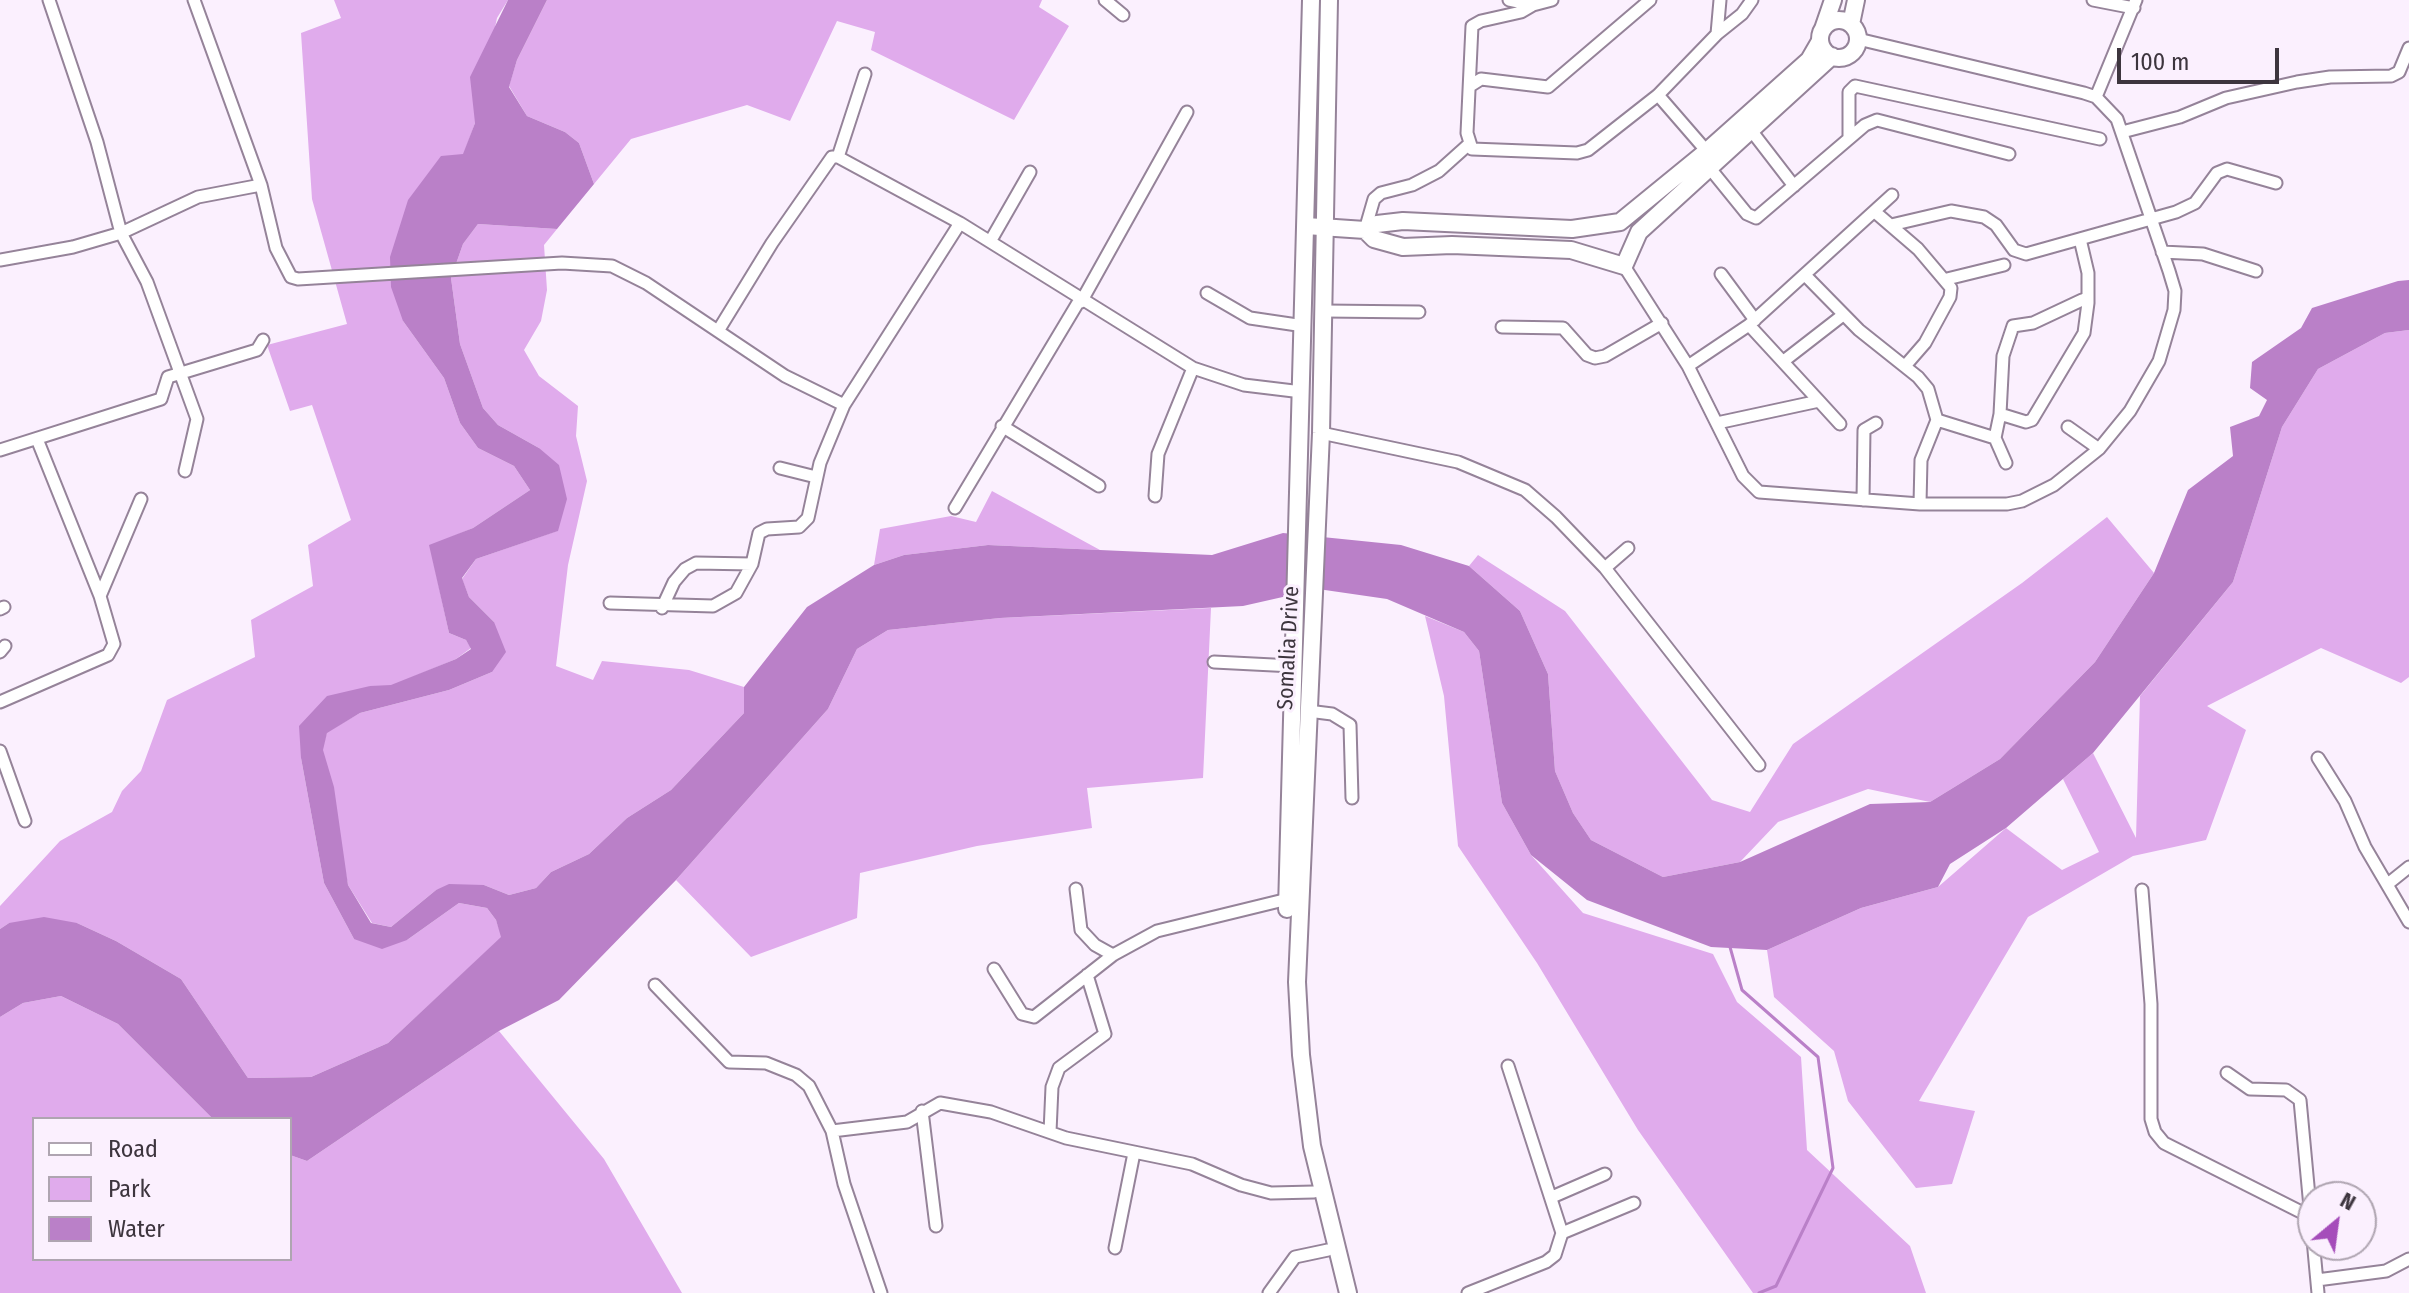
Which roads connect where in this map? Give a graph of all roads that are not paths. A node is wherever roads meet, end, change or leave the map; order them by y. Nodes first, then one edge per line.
1 (49, 0) edge
2 (194, 0) edge
3 (1105, 0) edge
4 (1311, 0) edge
5 (1329, 0) edge
6 (1509, 0) edge
7 (1552, 0) edge
8 (1650, 0) edge
9 (1720, 0) edge
10 (1752, 0) edge
11 (1833, 0) edge
12 (1856, 0) edge
13 (2093, 0) edge
14 (2135, 4) edge
15 (1533, 5) junction
16 (1123, 15) dead end
17 (1855, 31) junction
18 (1717, 34) junction
19 (1821, 36) junction
20 (2409, 48) edge
21 (1832, 56) junction
22 (865, 74) dead end
23 (1470, 86) junction
24 (1658, 95) junction
25 (2096, 97) junction
26 (1187, 112) dead end
27 (1750, 129) junction
28 (2122, 132) junction
29 (1849, 138) junction
30 (2100, 139) dead end
31 (1468, 145) junction
32 (2009, 154) dead end
33 (838, 157) junction
34 (1710, 159) junction
35 (1030, 172) dead end
36 (2276, 183) dead end
37 (261, 185) junction
38 (1794, 186) junction
39 (1892, 195) dead end
40 (1875, 212) junction
41 (2150, 218) junction
42 (1620, 222) junction
43 (960, 223) junction
44 (1452, 223) junction
45 (1891, 225) junction
46 (1306, 226) junction
47 (1324, 227) junction
48 (1572, 229) junction
49 (1365, 230) junction
50 (1639, 232) junction
51 (121, 233) junction
52 (2080, 239) junction
53 (991, 240) junction
54 (1452, 245) junction
55 (1571, 250) junction
56 (2162, 252) junction
57 (0, 260) edge
58 (2004, 265) dead end
59 (1624, 266) junction
60 (2256, 271) dead end
61 (1721, 274) dead end
62 (1805, 275) junction
63 (1947, 279) junction
64 (1207, 293) dead end
65 (1080, 301) junction
66 (2088, 303) junction
67 (1324, 311) junction
68 (1419, 312) dead end
69 (1843, 315) junction
70 (1752, 322) junction
71 (1662, 323) junction
72 (1304, 326) junction
73 (1502, 327) dead end
74 (718, 331) junction
75 (263, 340) dead end
76 (1785, 360) junction
77 (1688, 366) junction
78 (1905, 366) junction
79 (1193, 368) junction
80 (178, 372) junction
81 (1302, 392) junction
82 (1819, 401) junction
83 (844, 405) junction
84 (2000, 414) junction
85 (1937, 420) junction
86 (1717, 423) junction
87 (1876, 423) dead end
88 (1840, 424) dead end
89 (1002, 426) junction
90 (2068, 427) dead end
91 (1321, 433) junction
92 (1995, 438) junction
93 (37, 439) junction
94 (2099, 449) junction
95 (0, 450) edge
96 (2006, 463) dead end
97 (780, 468) dead end
98 (185, 471) dead end
99 (816, 477) junction
100 (1099, 486) dead end
101 (1155, 496) dead end
102 (141, 499) dead end
103 (1863, 500) junction
104 (1920, 504) junction
105 (955, 508) dead end
106 (1628, 548) dead end
107 (752, 564) junction
108 (1605, 568) junction
109 (100, 596) junction
110 (610, 603) dead end
111 (662, 608) junction
112 (1214, 662) dead end
113 (1293, 666) junction
114 (0, 702) edge
115 (1308, 711) junction
116 (0, 751) edge
117 (2318, 758) dead end
118 (1759, 765) dead end
119 (1352, 798) dead end
120 (25, 821) dead end
121 (2409, 867) edge
122 (2389, 883) junction
123 (1076, 889) dead end
124 (2142, 890) dead end
125 (1288, 899) junction
126 (2409, 922) edge
127 (1113, 955) junction
128 (994, 969) dead end
129 (1087, 975) junction
130 (655, 985) dead end
131 (1508, 1066) dead end
132 (2227, 1073) dead end
133 (922, 1111) junction
134 (832, 1131) junction
135 (1050, 1132) junction
136 (1134, 1153) junction
137 (1605, 1174) dead end
138 (2306, 1181) edge
139 (1314, 1192) junction
140 (1552, 1197) junction
141 (1634, 1203) dead end
142 (2297, 1210) edge
143 (936, 1226) dead end
144 (1562, 1233) junction
145 (1115, 1248) dead end
146 (1328, 1250) junction
147 (2409, 1259) edge
148 (2314, 1261) edge
149 (2317, 1287) edge
150 (881, 1293) edge
151 (1269, 1293) edge
152 (1340, 1293) edge
153 (1348, 1293) edge
154 (1468, 1293) edge

1 - 51 street
2 - 37 street
3 - 16 street
4 - 46 main road, Somalia Drive
5 - 47 main road, Somalia Drive
6 - 15 street
7 - 15 street
8 - 23 street
9 - 18 street
10 - 18 street
11 - 19 main road
12 - 17 main road
13 - 14 street
14 - 25 street
15 - 23 street
17 - 19 main road
17 - 21 main road
17 - 25 street
18 - 24 street
19 - 21 main road
19 - 34 main road
20 - 28 street
21 - 27 main road
22 - 33 street
23 - 31 street
24 - 31 street
24 - 34 street
25 - 28 street
26 - 65 street
27 - 34 main road
27 - 38 street
28 - 41 street
29 - 30 street
29 - 32 street
29 - 38 street
31 - 49 street
33 - 43 street
33 - 74 street
34 - 38 street
34 - 42 main road
34 - 50 main road
35 - 53 street
36 - 41 street
37 - 51 street
37 - 74 street
39 - 40 street
40 - 45 street
40 - 62 street
41 - 52 street
41 - 56 street
42 - 48 main road
42 - 50 main road
43 - 53 street
43 - 83 street
44 - 48 main road
44 - 49 main road
44 - 54 main road
45 - 52 street
45 - 63 street
46 - 47 main road
46 - 72 main road, Somalia Drive
47 - 49 main road
47 - 67 main road, Somalia Drive
48 - 55 main road
49 - 54 main road
50 - 59 main road
51 - 57 street
51 - 80 street
52 - 66 street
53 - 65 street
54 - 55 main road
55 - 59 main road
56 - 60 street
56 - 94 street
58 - 63 street
59 - 71 street
61 - 70 street
62 - 69 street
62 - 70 street
63 - 78 street
64 - 72 street
65 - 79 street
65 - 89 street
66 - 84 street
66 - 84 street
67 - 68 street
67 - 91 main road, Somalia Drive
69 - 76 street
69 - 78 street
70 - 76 street
70 - 77 street
71 - 73 street
71 - 77 street
72 - 81 main road, Somalia Drive
74 - 83 street
75 - 80 street
76 - 82 street
77 - 86 street
78 - 85 street
79 - 81 street
79 - 101 street
80 - 93 street
80 - 98 street
81 - 113 main road, Somalia Drive
82 - 86 street
82 - 88 street
83 - 99 street
84 - 92 street
85 - 92 street
85 - 104 street
86 - 103 street
87 - 103 street
89 - 100 street
89 - 105 street
90 - 94 street
91 - 108 street
91 - 115 main road, Somalia Drive
92 - 96 street
93 - 95 street
93 - 109 street
94 - 104 street
97 - 99 street
99 - 107 street
102 - 109 street
103 - 104 street
106 - 108 street
107 - 111 street
107 - 111 street
108 - 118 street
109 - 114 street
110 - 111 street
112 - 113 street
113 - 125 main road, Somalia Drive
115 - 119 street
115 - 153 main road, Somalia Drive
116 - 120 street
117 - 122 street
121 - 122 street
122 - 126 street
123 - 127 street
124 - 142 street
125 - 127 street
125 - 139 main road, Somalia Drive
127 - 129 street
128 - 129 street
129 - 135 street
130 - 134 street
131 - 140 street
132 - 138 street
133 - 134 street
133 - 135 street
133 - 143 street
134 - 150 street
135 - 136 street
136 - 139 street
136 - 145 street
137 - 140 street
139 - 146 main road, Somalia Drive
140 - 144 street
141 - 144 street
144 - 154 street
146 - 151 street
146 - 152 main road, Somalia Drive
147 - 149 street
148 - 149 street

